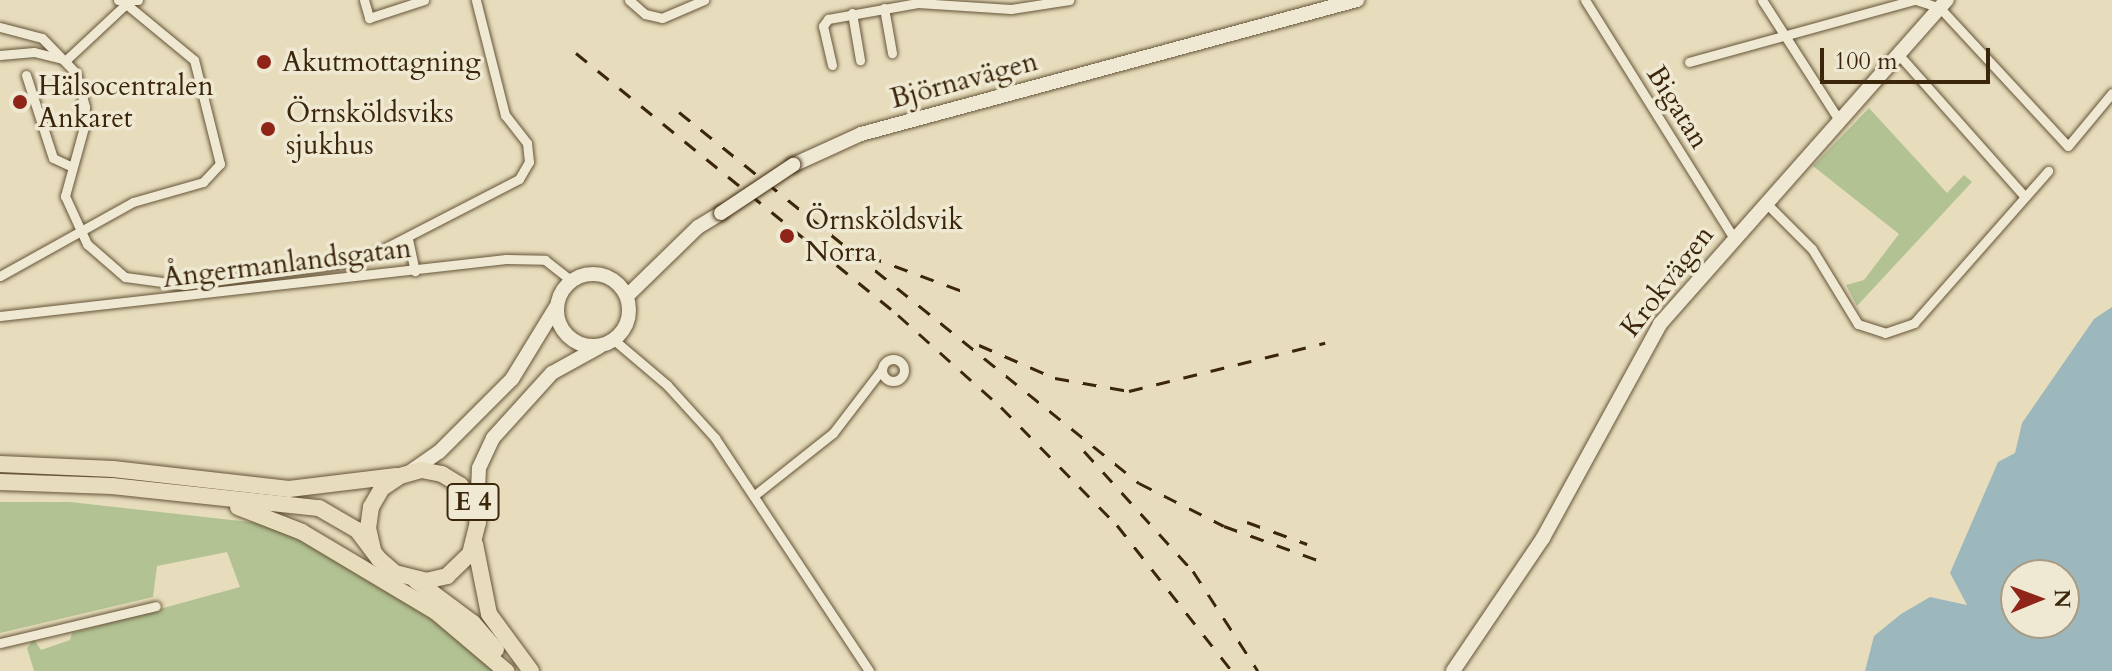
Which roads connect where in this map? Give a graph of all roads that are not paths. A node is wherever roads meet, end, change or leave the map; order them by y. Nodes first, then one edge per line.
1 (138, 0) edge
2 (364, 0) edge
3 (424, 0) edge
4 (476, 0) edge
5 (629, 0) edge
6 (704, 0) edge
7 (1069, 0) edge
8 (1357, 0) edge
9 (1585, 0) edge
10 (1762, 0) edge
11 (1915, 0) edge
12 (122, 2) edge
13 (1944, 4) edge
14 (884, 8) junction
15 (852, 13) junction
16 (0, 27) edge
17 (1783, 36) junction
18 (892, 53) dead end
19 (0, 55) edge
20 (1899, 55) junction
21 (66, 60) junction
22 (860, 60) dead end
23 (1689, 62) dead end
24 (832, 65) dead end
25 (26, 75) dead end
26 (2112, 93) edge
27 (1839, 120) junction
28 (70, 166) junction
29 (2048, 171) dead end
30 (2024, 196) junction
31 (1766, 203) junction
32 (80, 231) junction
33 (1733, 237) junction
34 (408, 239) junction
35 (415, 271) junction
36 (0, 276) edge
37 (572, 281) junction
38 (627, 296) junction
39 (558, 303) junction
40 (0, 316) edge
41 (607, 343) junction
42 (882, 375) dead end
43 (0, 464) edge
44 (405, 474) junction
45 (0, 482) edge
46 (756, 494) junction
47 (213, 499) junction
48 (477, 512) junction
49 (475, 544) junction
50 (373, 549) junction
51 (415, 580) junction
52 (156, 606) dead end
53 (0, 643) edge
54 (506, 671) edge
55 (513, 671) edge
56 (531, 671) edge
57 (869, 671) edge
58 (1453, 671) edge

1 - 12 street
2 - 3 street
4 - 34 street
5 - 6 street
7 - 14 street
8 - 38 main road, Björnavägen, bridge
9 - 33 street, Bigatan
10 - 17 street
11 - 13 street
11 - 17 street
12 - 21 street
12 - 32 street
13 - 20 main road, Krokvägen
13 - 26 street
14 - 15 street
14 - 18 street
15 - 22 street
15 - 24 street
16 - 21 street
17 - 23 street
17 - 27 street
19 - 21 street
20 - 27 main road, Krokvägen
20 - 30 street
21 - 28 street
25 - 28 street
27 - 31 main road, Krokvägen
28 - 32 street
29 - 30 street
30 - 31 street
31 - 33 main road, Krokvägen
32 - 34 street
32 - 36 street
33 - 58 main road, Krokvägen
34 - 35 street
35 - 37 street, Ångermanlandsgatan
35 - 40 street, Ångermanlandsgatan
37 - 38 main road
37 - 39 main road
38 - 41 main road
39 - 41 main road
39 - 44 main road
41 - 46 street
41 - 48 main road
42 - 46 street
43 - 44 highway, E 4
44 - 48 highway, E 4
44 - 50 highway
45 - 47 highway
46 - 57 street
47 - 50 highway
47 - 54 highway
48 - 49 highway, E 4
49 - 51 highway, E 4
49 - 56 highway, E 4
50 - 51 highway
51 - 55 highway
52 - 53 street

